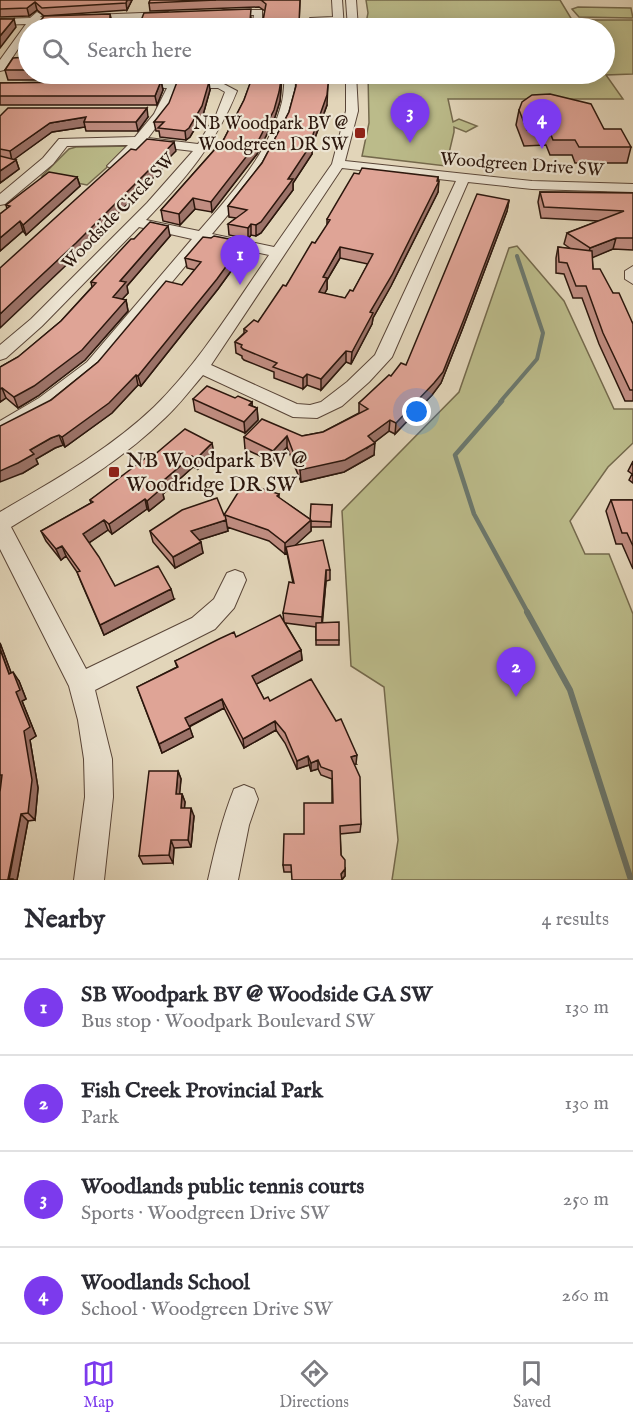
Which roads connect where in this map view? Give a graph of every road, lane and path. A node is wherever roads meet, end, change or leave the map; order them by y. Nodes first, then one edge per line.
1 (337, 0) edge
2 (351, 0) edge
3 (43, 7) edge
4 (140, 12) junction
5 (215, 13) edge
6 (182, 14) edge
7 (34, 18) edge
8 (110, 18) edge
9 (137, 18) edge
10 (258, 18) edge
11 (338, 18) edge
12 (352, 18) edge
13 (0, 22) edge
14 (18, 22) edge
15 (18, 37) edge
16 (18, 62) edge
17 (1, 64) edge
18 (138, 84) edge
19 (173, 84) edge
20 (211, 84) edge
21 (289, 84) edge
22 (351, 84) edge
23 (128, 85) edge
24 (140, 141) junction
25 (202, 148) junction
26 (338, 164) junction
27 (105, 174) edge
28 (463, 179) junction
29 (633, 188) edge
30 (0, 201) edge
31 (134, 222) junction
32 (201, 236) junction
33 (278, 252) junction
34 (633, 271) edge
35 (633, 279) edge
36 (0, 354) edge
37 (200, 367) junction
38 (0, 430) edge
39 (0, 525) edge
40 (235, 580) dead end
41 (81, 684) junction
42 (244, 799) dead end
43 (90, 880) edge
44 (223, 880) edge

1 - 11 street
2 - 12 street
3 - 7 street
4 - 6 street
4 - 8 street
4 - 9 street
5 - 10 street
13 - 14 street
15 - 17 street
16 - 17 street
18 - 23 street, Woodside Circle SW
19 - 24 street
20 - 25 street, Woodside Circle SW
21 - 32 street
22 - 26 street
24 - 25 street
24 - 27 street
24 - 30 street
25 - 31 street, Woodside Circle SW
26 - 28 street, Woodgreen Drive SW
26 - 33 street
28 - 29 street, Woodgreen Drive SW
28 - 37 street
31 - 32 street
31 - 36 street, Woodside Circle SW
32 - 33 street
32 - 38 street
33 - 37 street
34 - 35 street
37 - 39 street
39 - 41 street
40 - 41 street
41 - 43 street
42 - 44 street

